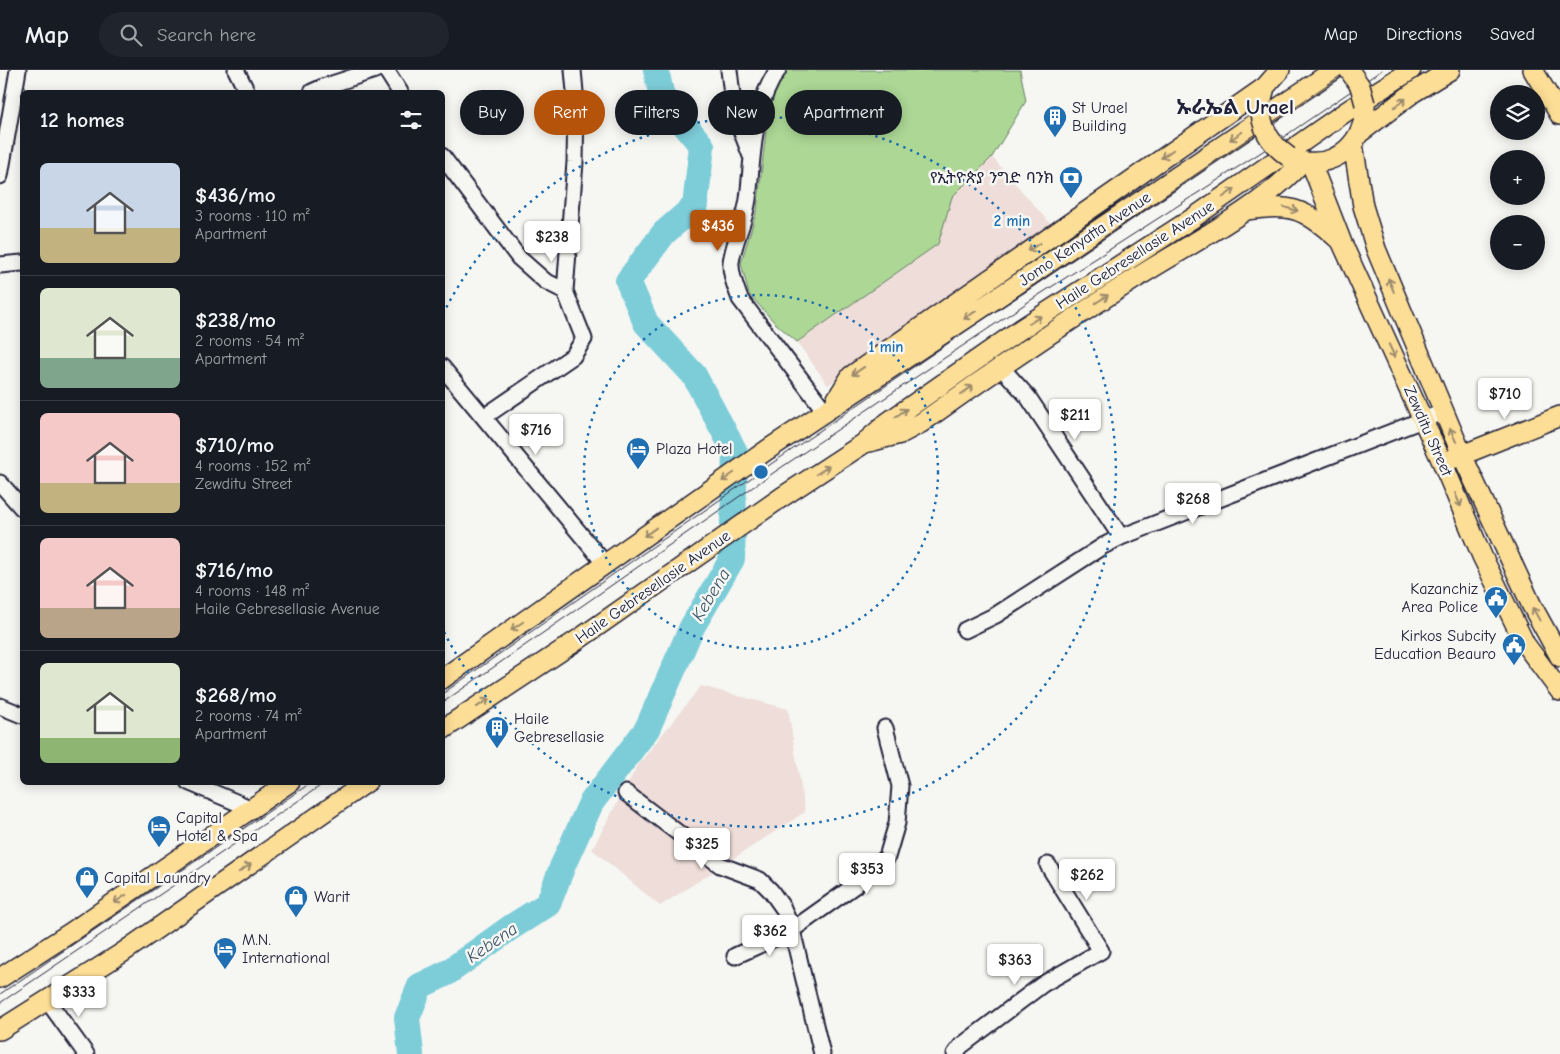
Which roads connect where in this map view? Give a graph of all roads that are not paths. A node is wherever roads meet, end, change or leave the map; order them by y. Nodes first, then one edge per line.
1 (18, 70) edge
2 (236, 70) edge
3 (374, 70) edge
4 (386, 70) edge
5 (573, 70) edge
6 (729, 70) edge
7 (778, 70) edge
8 (1334, 70) edge
9 (1349, 70) edge
10 (1410, 70) edge
11 (1450, 70) edge
12 (1533, 70) edge
13 (1270, 81) edge
14 (246, 90) edge
15 (316, 90) edge
16 (399, 90) edge
17 (1560, 115) edge
18 (1357, 138) junction
19 (751, 156) junction
20 (445, 160) edge
21 (1301, 160) junction
22 (0, 176) edge
23 (1243, 211) junction
24 (1342, 243) junction
25 (20, 263) edge
26 (0, 265) edge
27 (565, 291) junction
28 (1000, 366) junction
29 (445, 371) edge
30 (829, 408) junction
31 (1443, 412) junction
32 (1560, 416) edge
33 (484, 417) junction
34 (1423, 420) junction
35 (863, 444) junction
36 (1462, 455) junction
37 (1443, 464) junction
38 (0, 483) edge
39 (20, 506) edge
40 (1121, 537) junction
41 (606, 565) junction
42 (966, 630) dead end
43 (1560, 656) edge
44 (445, 677) edge
45 (1560, 692) edge
46 (0, 706) edge
47 (20, 714) edge
48 (445, 728) edge
49 (885, 728) dead end
50 (195, 785) edge
51 (284, 785) edge
52 (363, 785) edge
53 (626, 793) dead end
54 (252, 809) junction
55 (1048, 866) dead end
56 (792, 930) junction
57 (736, 956) dead end
58 (0, 978) edge
59 (47, 1000) junction
60 (0, 1030) edge
61 (86, 1054) edge
62 (822, 1054) edge
63 (955, 1054) edge

1 - 22 street
2 - 14 street
3 - 15 street
4 - 16 street
5 - 27 street
6 - 19 street
7 - 19 street
8 -> 30 main road, Jomo Kenyatta Avenue
9 - 18 main road, Zewditu Street, bridge
35 -> 10 main road, Haile Gebresellasie Avenue
18 -> 11 main road
12 - 17 main road
13 - 21 main road, bridge
13 -> 30 main road
18 - 21 main road
31 -> 18 main road, Zewditu Street
19 - 30 street
20 - 27 street
21 - 23 main road, Haile Gebresellasie Avenue
21 - 24 main road, Zewditu Street
23 -> 24 main road
28 -> 23 main road, Haile Gebresellasie Avenue
24 -> 34 main road, Zewditu Street
25 - 26 street
27 - 33 street
35 -> 28 main road, Haile Gebresellasie Avenue
28 - 40 street
29 - 33 street
30 -> 41 main road, Jomo Kenyatta Avenue
31 - 34 street
36 -> 31 main road, Zewditu Street
32 - 36 main road
33 - 41 street
34 - 37 main road, Zewditu Street
34 - 40 street
48 -> 35 main road, Haile Gebresellasie Avenue
36 - 37 main road
43 -> 36 main road, Zewditu Street
37 -> 45 main road, Zewditu Street
38 - 39 street
40 - 42 street
41 -> 44 main road
46 - 47 street
49 - 56 street
50 - 54 street
51 - 54 main road
59 -> 52 main road
53 - 56 street
54 -> 58 main road
55 - 63 street
56 - 57 street
56 - 62 street
59 - 60 main road
59 - 61 street

